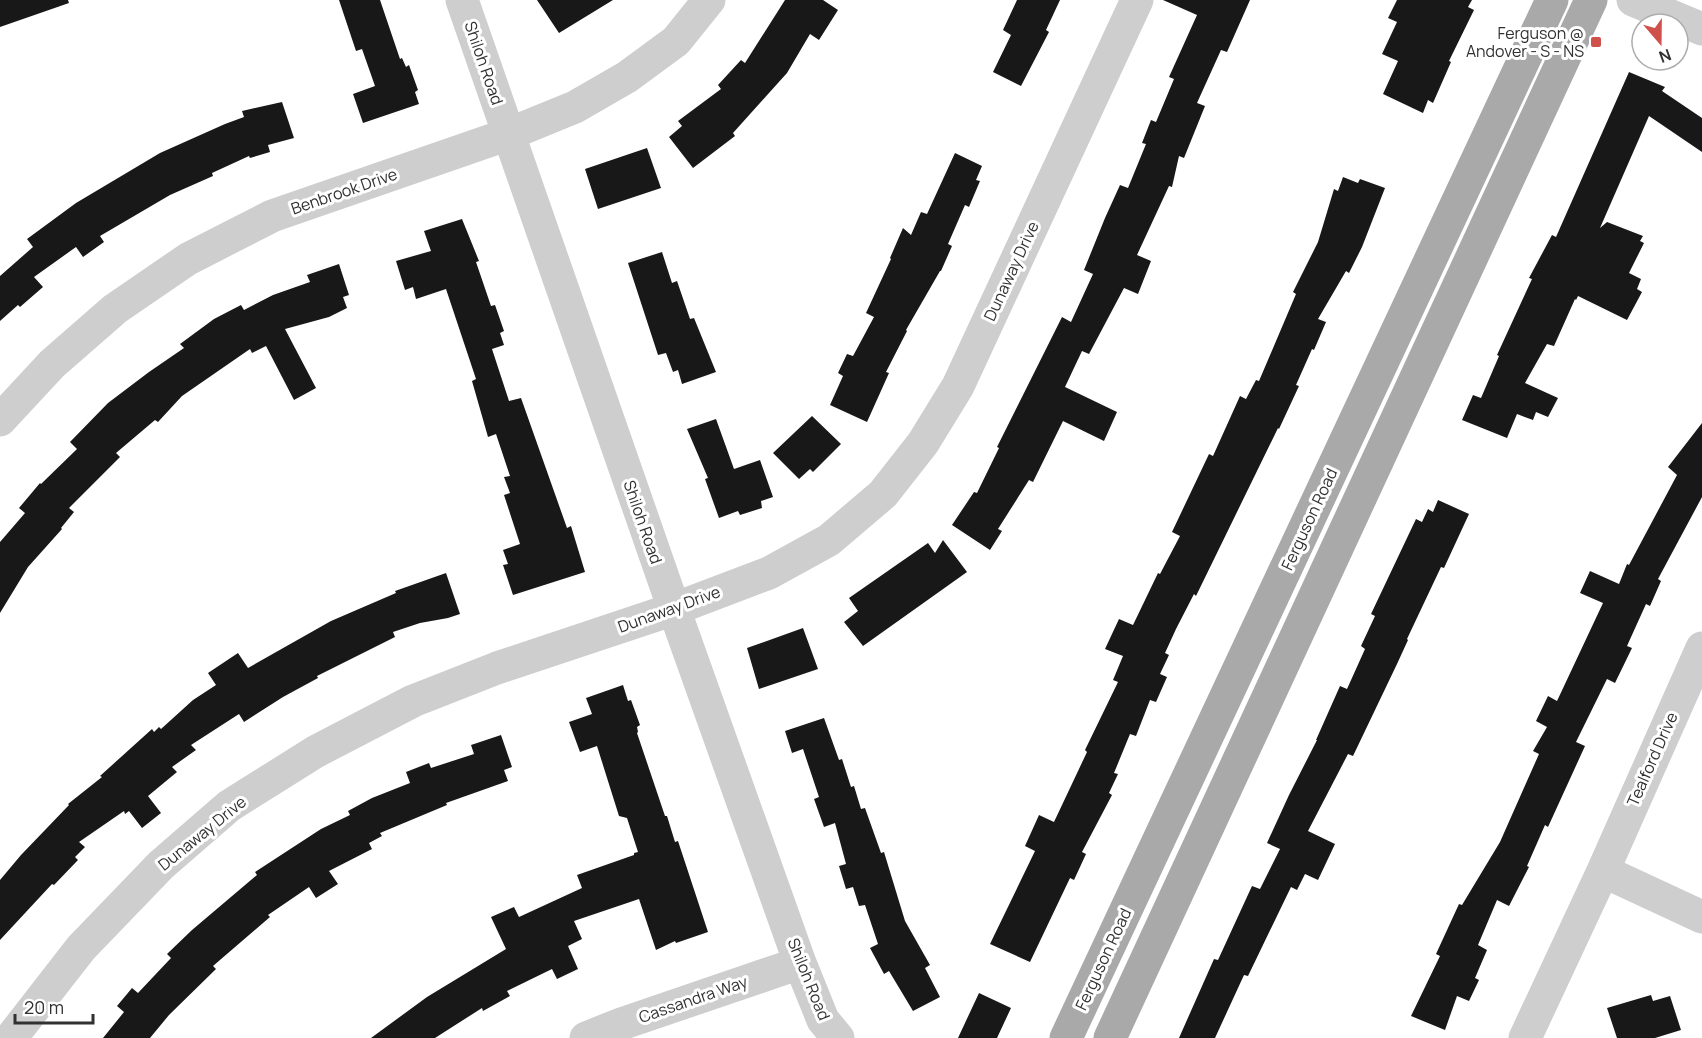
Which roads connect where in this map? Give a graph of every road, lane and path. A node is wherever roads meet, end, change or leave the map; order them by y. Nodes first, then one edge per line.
1 (462, 0) edge
2 (709, 0) edge
3 (1137, 0) edge
4 (1552, 0) edge
5 (1591, 0) edge
6 (1633, 0) edge
7 (1702, 29) edge
8 (509, 135) junction
9 (0, 420) edge
10 (1290, 560) junction
11 (1324, 576) junction
12 (674, 609) junction
13 (1702, 648) edge
14 (1603, 871) junction
15 (1702, 917) edge
16 (800, 963) junction
17 (11, 1038) edge
18 (586, 1038) edge
19 (838, 1038) edge
20 (1066, 1038) edge
21 (1110, 1038) edge
22 (1525, 1038) edge

1 - 8 street, Shiloh Road
2 - 8 street, Benbrook Drive
3 - 12 street, Dunaway Drive
4 - 10 main road, Ferguson Road
5 - 11 main road
6 - 7 street
8 - 9 street, Benbrook Drive
8 - 12 street, Shiloh Road
10 - 11 main road
10 - 20 main road, Ferguson Road
11 - 21 main road
12 - 16 street, Shiloh Road
12 - 17 street, Dunaway Drive
13 - 14 street, Tealford Drive
14 - 15 street
14 - 22 street, Tealford Drive
16 - 18 street, Cassandra Way
16 - 19 street, Shiloh Road

